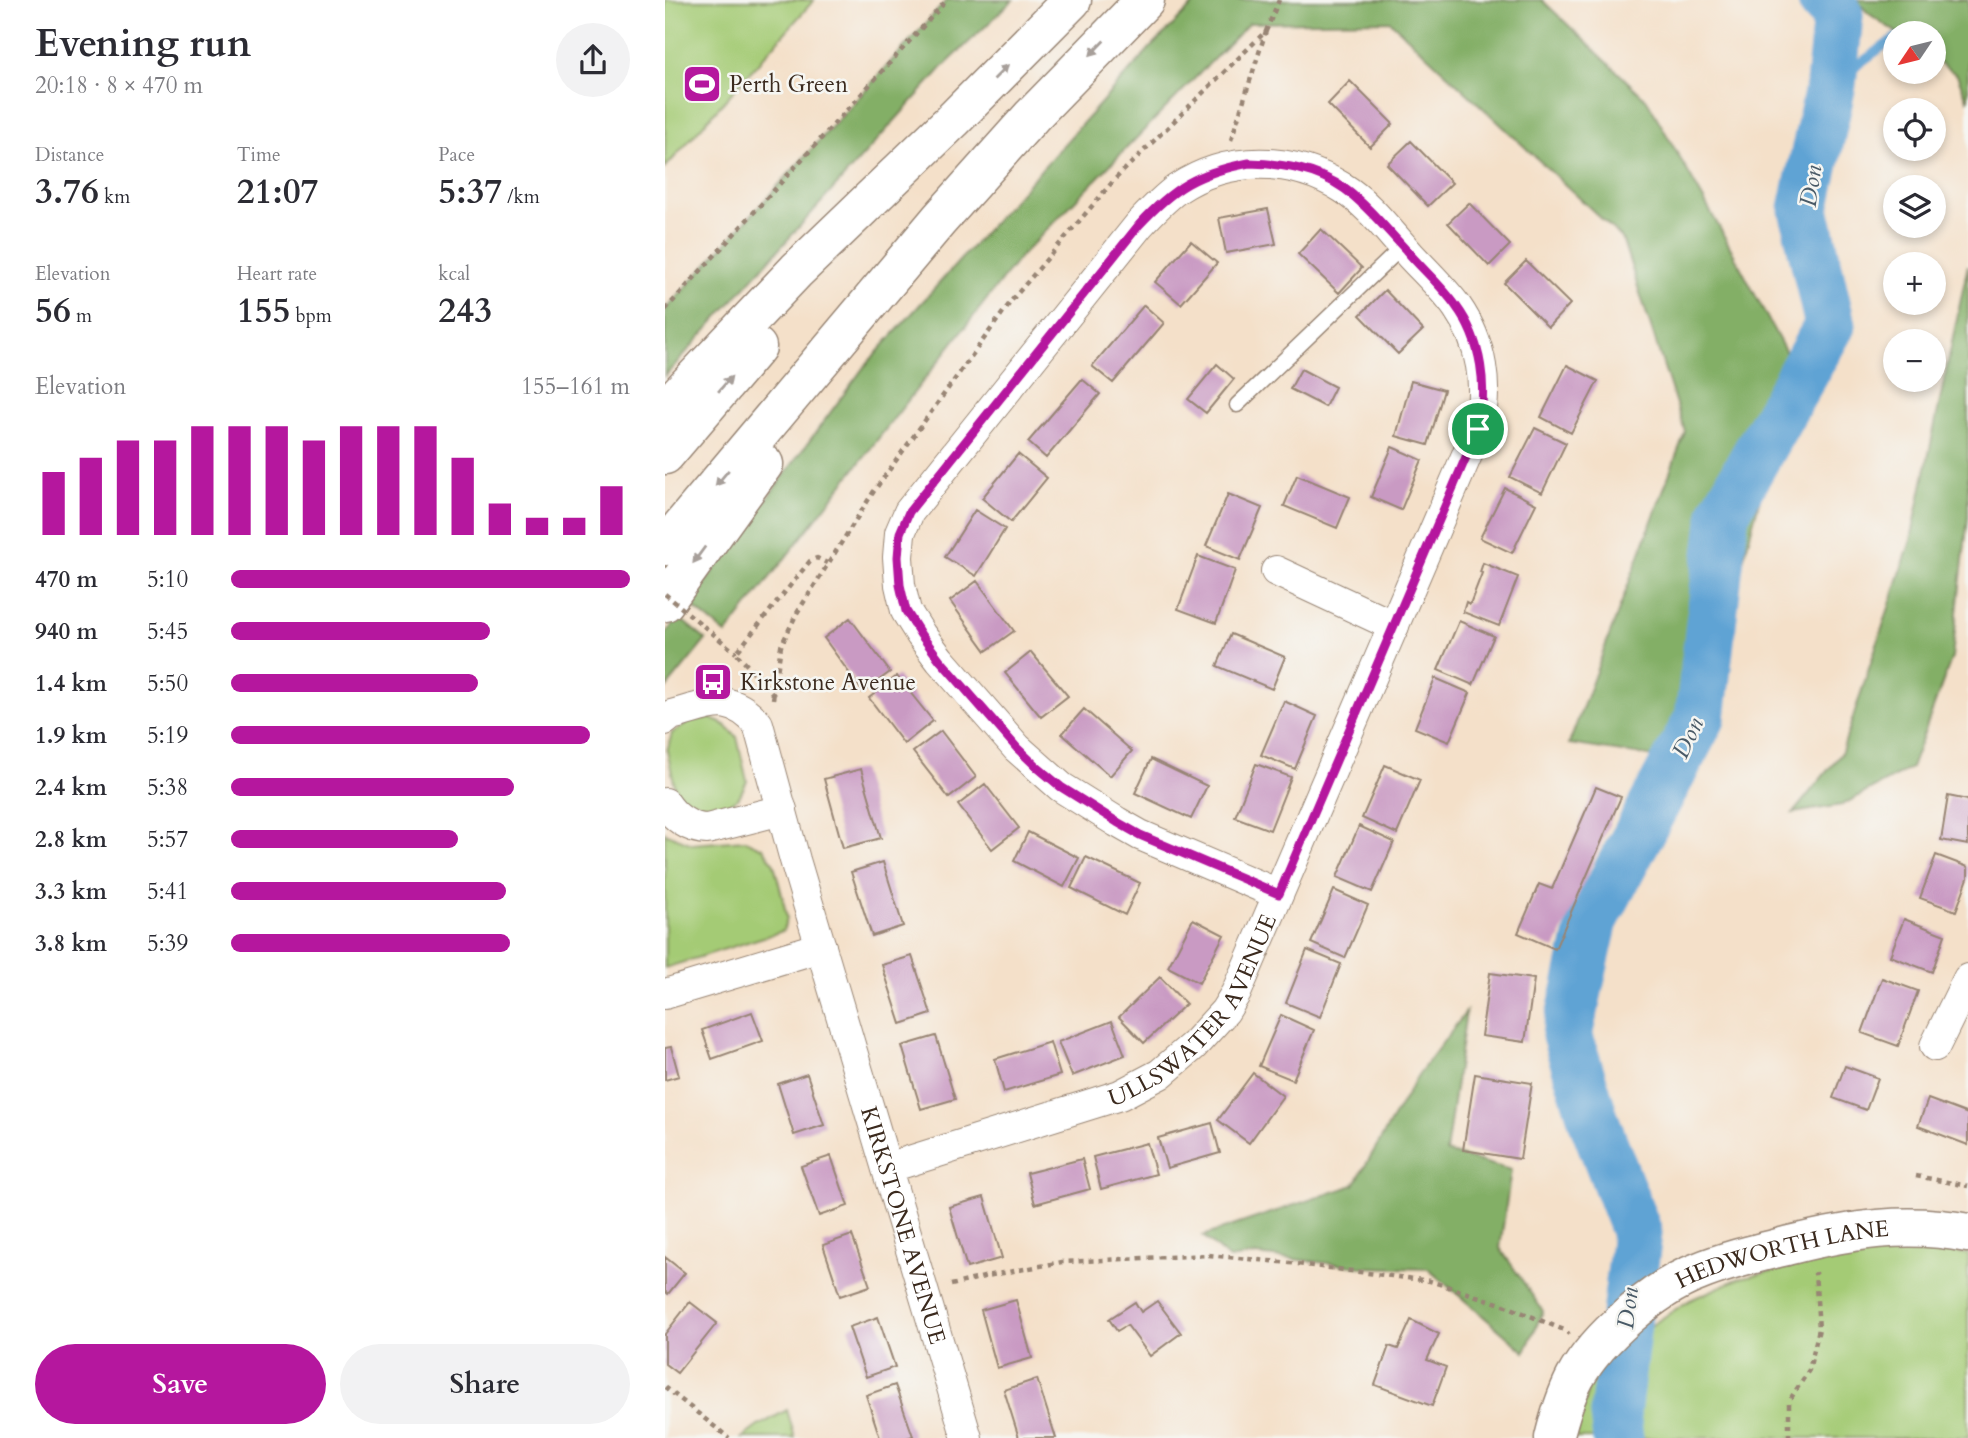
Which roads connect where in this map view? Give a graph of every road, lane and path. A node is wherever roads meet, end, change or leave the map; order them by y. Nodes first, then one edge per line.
1 (947, 0) edge
2 (1072, 0) edge
3 (1145, 0) edge
4 (1279, 0) edge
5 (1266, 31) junction
6 (953, 120) junction
7 (1223, 168) junction
8 (939, 220) junction
9 (1402, 247) junction
10 (665, 310) edge
11 (1237, 405) dead end
12 (665, 409) edge
13 (665, 455) edge
14 (665, 546) edge
15 (827, 563) junction
16 (1276, 571) dead end
17 (665, 594) edge
18 (665, 602) edge
19 (1394, 626) junction
20 (736, 653) junction
21 (775, 695) junction
22 (665, 720) edge
23 (758, 724) junction
24 (665, 803) edge
25 (782, 810) junction
26 (1279, 894) junction
27 (821, 947) junction
28 (1968, 979) edge
29 (665, 994) edge
30 (1935, 1046) dead end
31 (887, 1168) junction
32 (1916, 1176) dead end
33 (1968, 1186) edge
34 (1968, 1233) edge
35 (1812, 1240) junction
36 (923, 1292) junction
37 (1593, 1353) junction
38 (665, 1387) edge
39 (1557, 1426) edge
40 (729, 1438) edge
41 (967, 1438) edge
42 (1789, 1438) edge

1 - 10 path
6 -> 2 main road
3 -> 8 main road
4 - 5 path
5 - 7 path
5 - 15 path
6 - 12 main road
13 -> 6 main road
7 - 9 street, ULLSWATER AVENUE
7 - 26 street, ULLSWATER AVENUE
8 -> 14 main road
8 -> 18 main road
9 - 11 lane
9 - 19 street, ULLSWATER AVENUE
15 - 20 path
15 - 21 path
16 - 19 street
17 - 20 path, bridge
19 - 26 street, ULLSWATER AVENUE
20 - 21 path
21 - 23 path
22 - 23 street
23 - 25 street, KIRKSTONE AVENUE
24 - 25 street
25 - 27 street, KIRKSTONE AVENUE
26 - 31 street, ULLSWATER AVENUE
27 - 29 street
27 - 31 street, KIRKSTONE AVENUE
28 - 30 street
31 - 36 street, KIRKSTONE AVENUE
32 - 33 path
34 - 35 main road, HEDWORTH LANE
35 - 37 main road, HEDWORTH LANE
35 - 42 path
36 - 37 path
36 - 41 street, KIRKSTONE AVENUE
37 - 39 main road, HEDWORTH LANE
38 - 40 path

